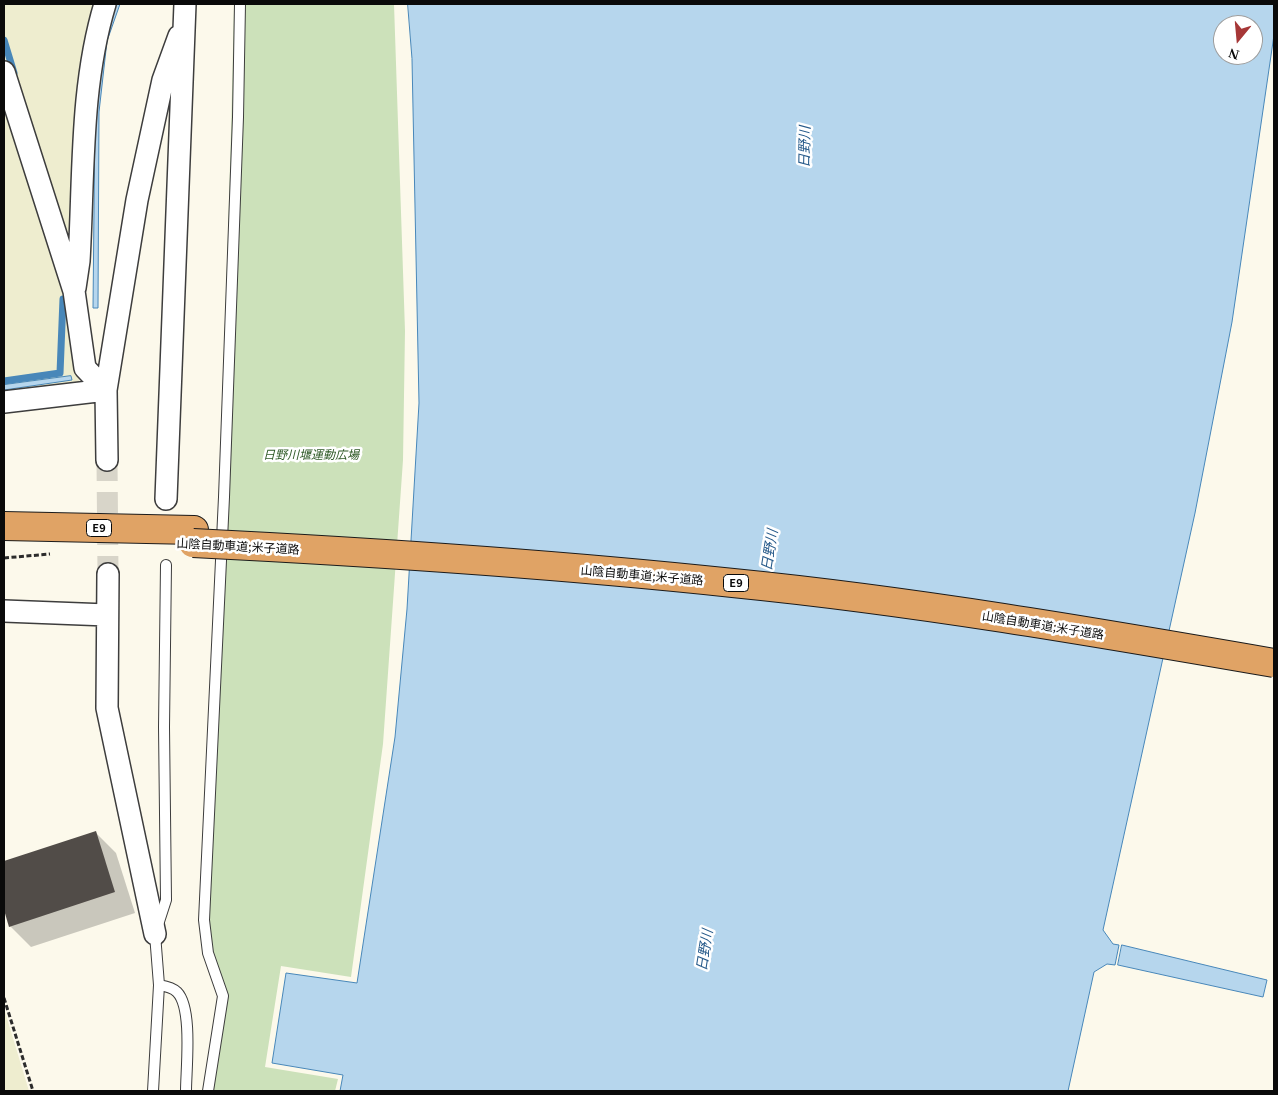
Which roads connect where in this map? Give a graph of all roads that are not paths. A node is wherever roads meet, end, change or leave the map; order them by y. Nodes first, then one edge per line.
1 (105, 4) edge
2 (240, 4) edge
3 (185, 10) edge
4 (4, 72) edge
5 (74, 291) junction
6 (106, 390) junction
7 (4, 402) edge
8 (107, 460) tunnel mouth
9 (166, 499) dead end
10 (4, 526) edge
11 (194, 536) junction
12 (4, 540) edge
13 (166, 566) dead end
14 (108, 574) tunnel mouth
15 (4, 611) edge
16 (107, 615) junction
17 (1274, 649) edge
18 (1274, 663) edge
19 (155, 934) junction
20 (159, 985) junction
21 (153, 1091) edge
22 (186, 1091) edge
23 (208, 1091) edge

1 - 5 street
2 - 23 lane
3 - 6 street
3 - 9 street
4 - 5 street
5 - 6 street
6 - 7 street
6 - 8 street
10 - 11 highway, 山陰自動車道;米子道路 / E9
11 - 12 highway, 山陰自動車道;米子道路 / E9
11 - 17 highway, 山陰自動車道;米子道路 / E9
11 - 18 highway, 山陰自動車道;米子道路 / E9, bridge
13 - 19 lane
14 - 16 street
15 - 16 street
16 - 19 street
19 - 20 lane
20 - 21 lane
20 - 22 lane

